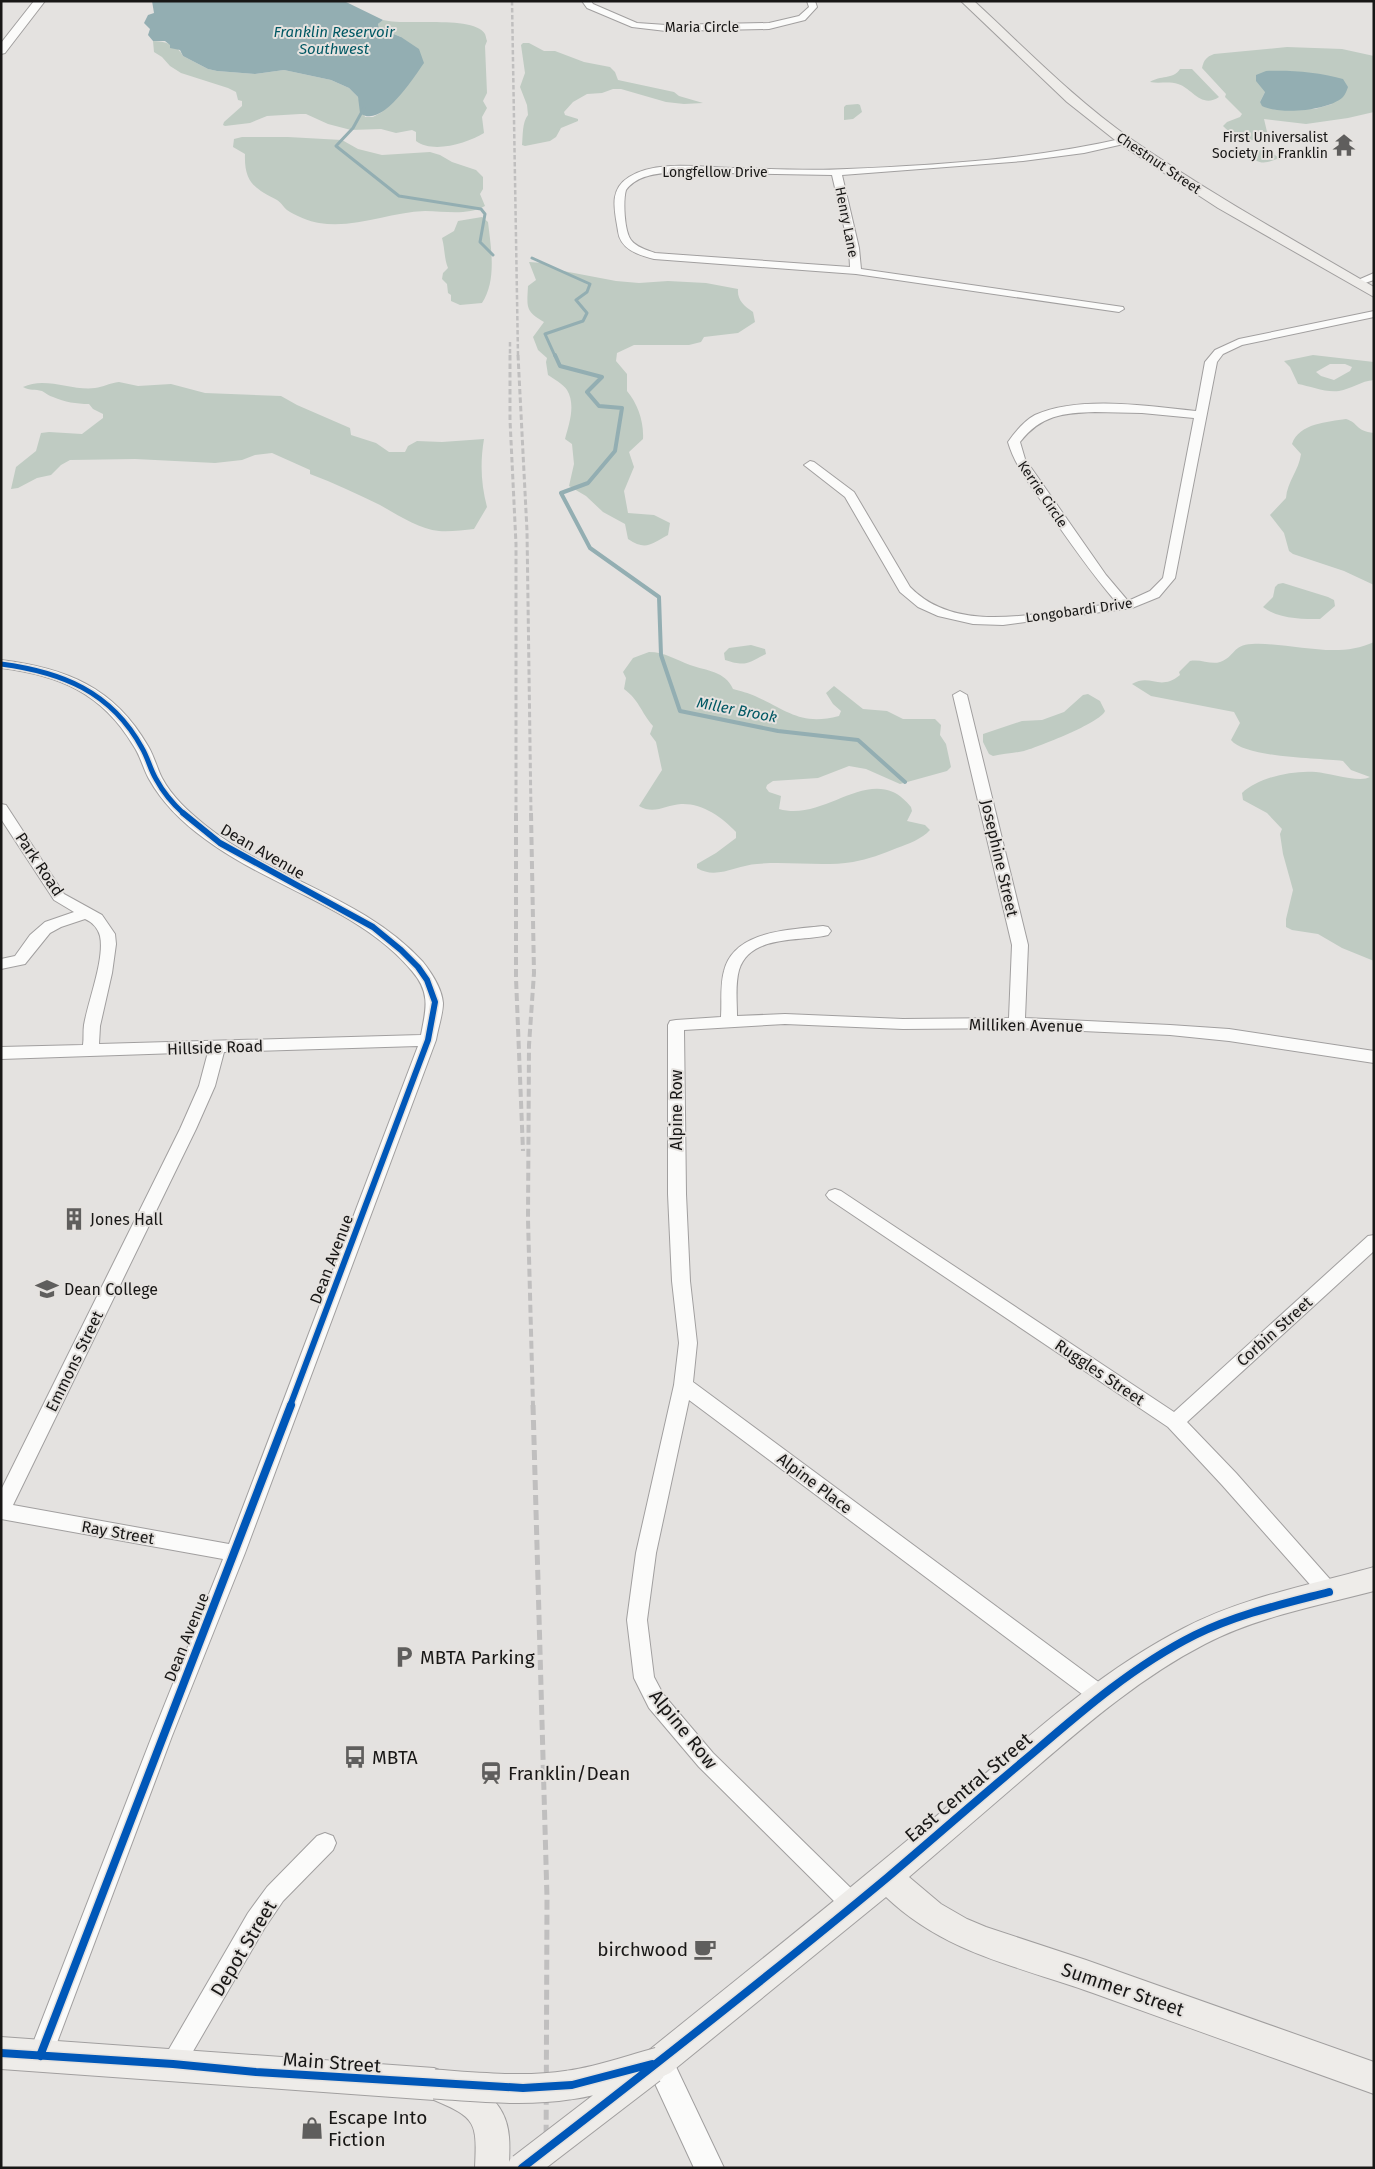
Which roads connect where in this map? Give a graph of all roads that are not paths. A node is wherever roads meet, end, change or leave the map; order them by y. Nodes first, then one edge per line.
1 (40, 1) edge
2 (586, 1) edge
3 (811, 1) edge
4 (967, 1) edge
5 (3, 47) edge
6 (1125, 141) junction
7 (836, 172) junction
8 (856, 271) junction
9 (1374, 276) edge
10 (1356, 283) junction
11 (1374, 293) edge
12 (1119, 309) dead end
13 (1374, 314) edge
14 (1201, 415) junction
15 (810, 465) dead end
16 (1125, 604) junction
17 (1, 664) edge
18 (960, 696) dead end
19 (1, 808) edge
20 (86, 912) junction
21 (823, 931) dead end
22 (1, 964) edge
23 (729, 1022) junction
24 (1017, 1023) junction
25 (676, 1025) joint
26 (428, 1040) junction
27 (217, 1048) junction
28 (91, 1051) junction
29 (1, 1053) edge
30 (1374, 1057) edge
31 (835, 1195) dead end
32 (1374, 1241) edge
33 (683, 1385) junction
34 (1175, 1422) junction
35 (1, 1511) edge
36 (235, 1553) junction
37 (1374, 1579) edge
38 (1329, 1592) junction
39 (1101, 1696) junction
40 (325, 1843) dead end
41 (887, 1876) junction
42 (852, 1904) junction
43 (1, 2053) edge
44 (40, 2056) junction
45 (659, 2062) junction
46 (173, 2064) junction
47 (1374, 2078) edge
48 (434, 2084) junction
49 (492, 2168) edge
50 (522, 2168) edge
51 (709, 2168) edge

1 - 5 street
2 - 3 street, Maria Circle
4 - 6 main road, Chestnut Street
6 - 7 street, Longfellow Drive
6 - 10 main road, Chestnut Street
7 - 8 street, Henry Lane
7 - 8 street, Longfellow Drive
8 - 12 street, Longfellow Drive
9 - 10 street
10 - 11 main road, Chestnut Street
13 - 14 street, Longobardi Drive
14 - 16 street, Longobardi Drive
14 - 16 street, Kerrie Circle
15 - 16 street, Longobardi Drive
17 - 26 street, Dean Avenue
18 - 24 street, Josephine Street
19 - 20 street, Park Road
20 - 22 street
20 - 28 street, Park Road
21 - 23 street
23 - 24 street, Milliken Avenue
23 - 25 street, Milliken Avenue
24 - 30 street, Milliken Avenue
25 - 33 street, Alpine Row
26 - 27 street, Hillside Road
26 - 36 street, Dean Avenue
27 - 28 street, Hillside Road
27 - 35 street, Emmons Street
28 - 29 street, Hillside Road
31 - 34 street, Ruggles Street
32 - 34 street, Corbin Street
33 - 39 street, Alpine Place
33 - 42 street, Alpine Row
34 - 38 street, Ruggles Street
35 - 36 street, Ray Street
36 - 44 street, Dean Avenue
37 - 38 main road, East Central Street
38 - 39 main road, East Central Street
39 - 41 main road, East Central Street
40 - 46 street, Depot Street
41 - 42 main road, East Central Street
41 - 47 main road, Summer Street
42 - 45 main road, East Central Street
43 - 44 main road, Main Street
44 - 46 main road, Main Street
45 - 48 main road, Main Street, bridge
45 - 50 main road, East Central Street, bridge
45 - 51 street
46 - 48 main road, Main Street
48 - 49 main road

